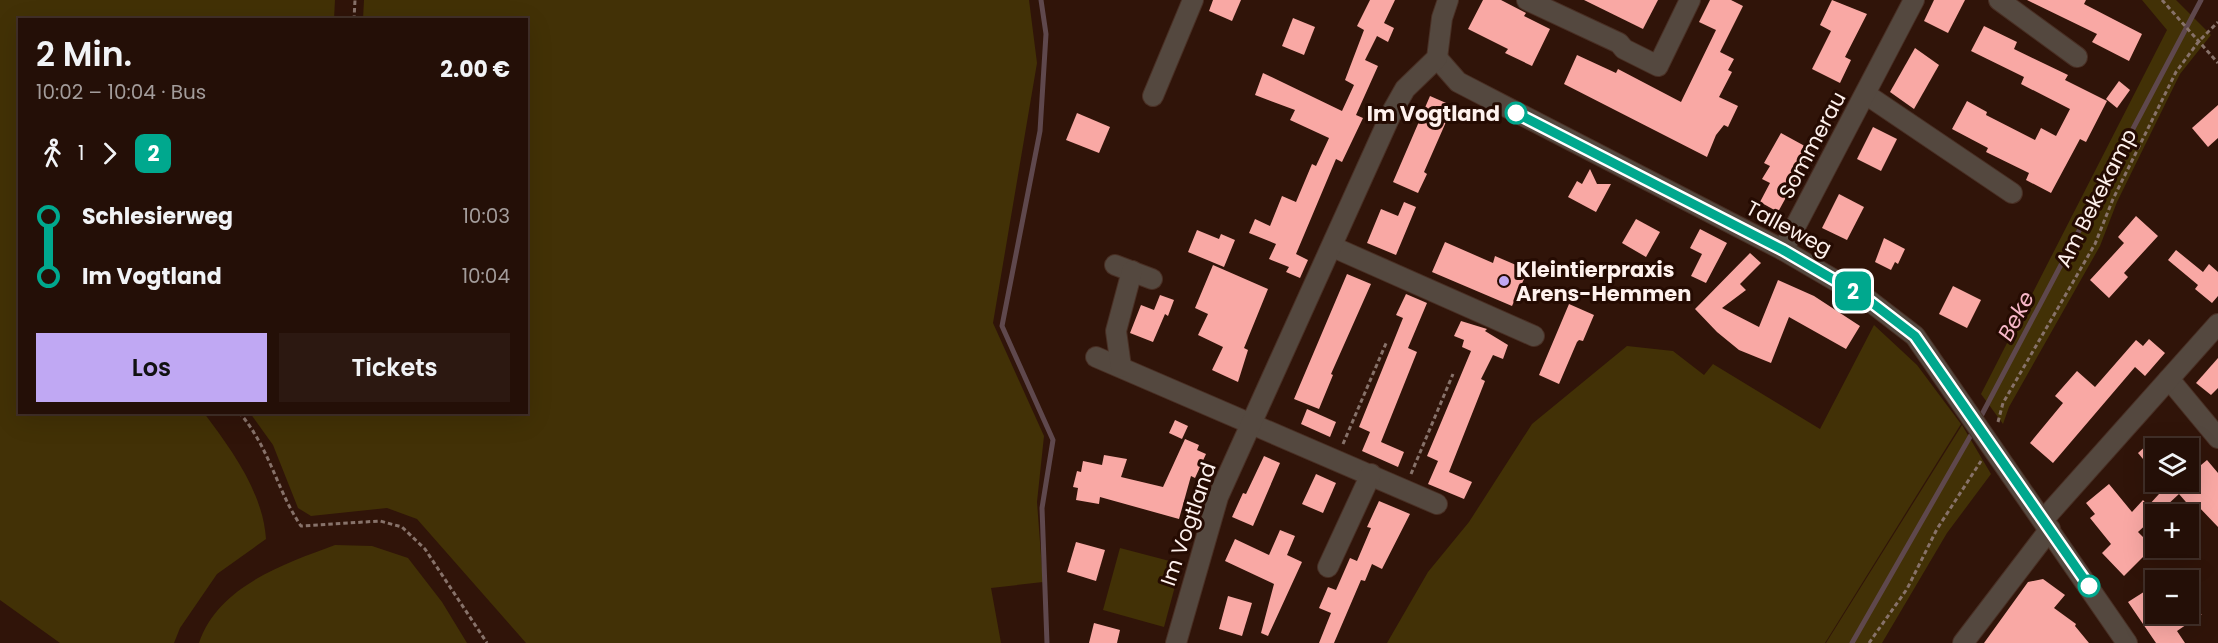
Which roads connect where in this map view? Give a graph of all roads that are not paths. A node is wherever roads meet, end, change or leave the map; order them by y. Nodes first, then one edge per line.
1 (1193, 0) edge
2 (1448, 0) edge
3 (1527, 0) edge
4 (1690, 0) edge
5 (1914, 0) edge
6 (1999, 0) edge
7 (2077, 57) dead end
8 (1437, 58) junction
9 (1867, 95) junction
10 (1153, 96) dead end
11 (2012, 193) dead end
12 (1333, 247) junction
13 (1783, 250) junction
14 (1152, 279) dead end
15 (2218, 324) edge
16 (1534, 336) dead end
17 (1096, 357) dead end
18 (1121, 367) junction
19 (2169, 379) junction
20 (1253, 423) junction
21 (2218, 438) edge
22 (1371, 474) junction
23 (1437, 504) dead end
24 (2047, 524) junction
25 (1328, 567) dead end
26 (1176, 643) edge
27 (1964, 643) edge
28 (2127, 643) edge

1 - 10 street
2 - 8 street
3 - 4 street
5 - 9 street, Sommerau
6 - 7 street
8 - 12 street, Im Vogtland
8 - 13 street, Talleweg
9 - 11 street, Sommerau
9 - 13 street, Sommerau
12 - 16 street
12 - 20 street, Im Vogtland
13 - 24 street, Talleweg
14 - 18 street
15 - 19 street
17 - 18 street
18 - 20 street
19 - 21 street
19 - 24 street
20 - 22 street
20 - 26 street, Im Vogtland
22 - 23 street
22 - 25 street
24 - 27 street
24 - 28 street, Talleweg

